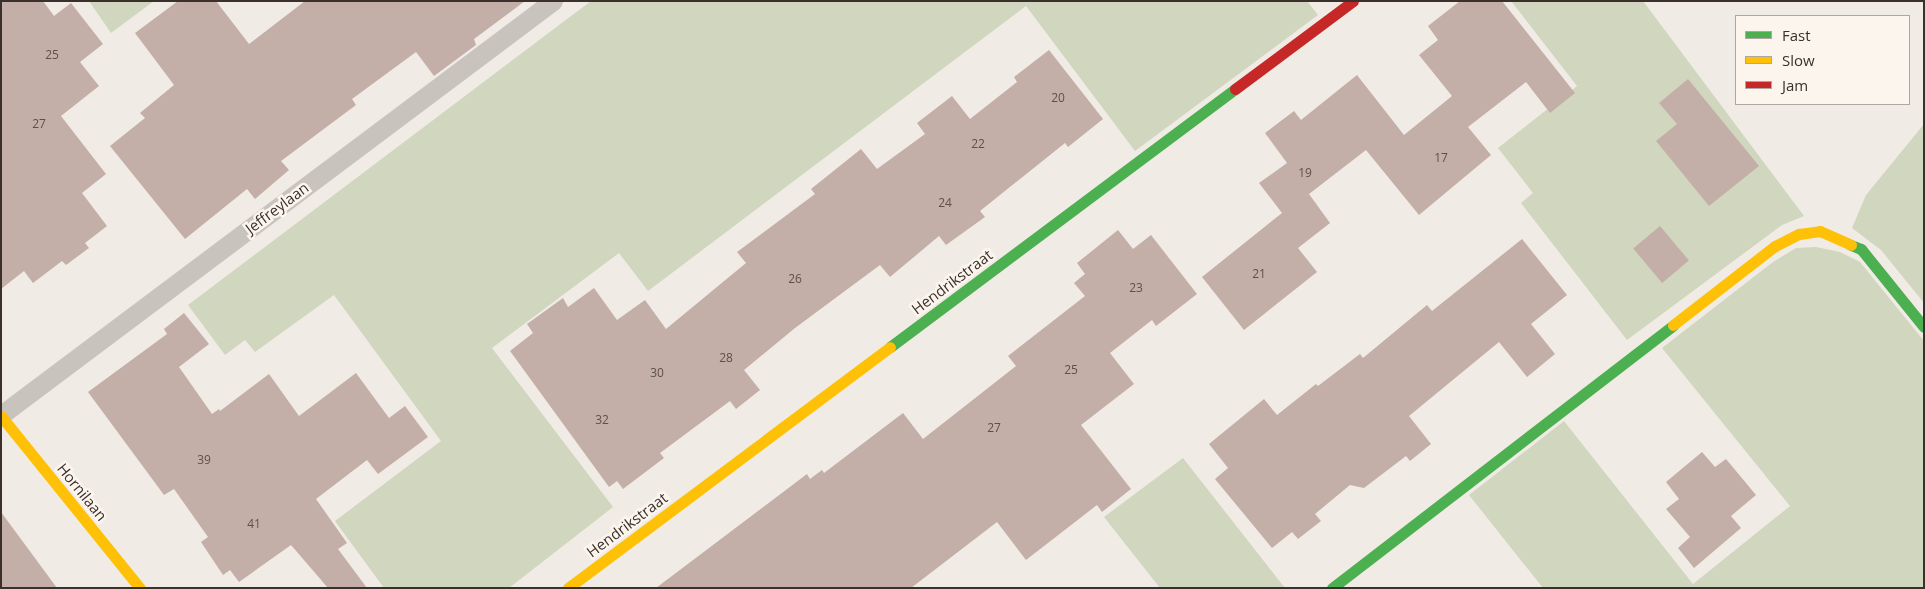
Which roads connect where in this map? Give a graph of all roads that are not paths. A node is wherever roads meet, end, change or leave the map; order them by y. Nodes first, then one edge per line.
1 (553, 1) edge
2 (1354, 1) edge
3 (1924, 326) edge
4 (1, 416) edge
5 (140, 588) edge
6 (568, 588) edge
7 (1332, 588) edge

1 - 4 lane, Jeffreylaan
2 - 6 street, Hendrikstraat
3 - 7 street
4 - 5 street, Hornilaan

